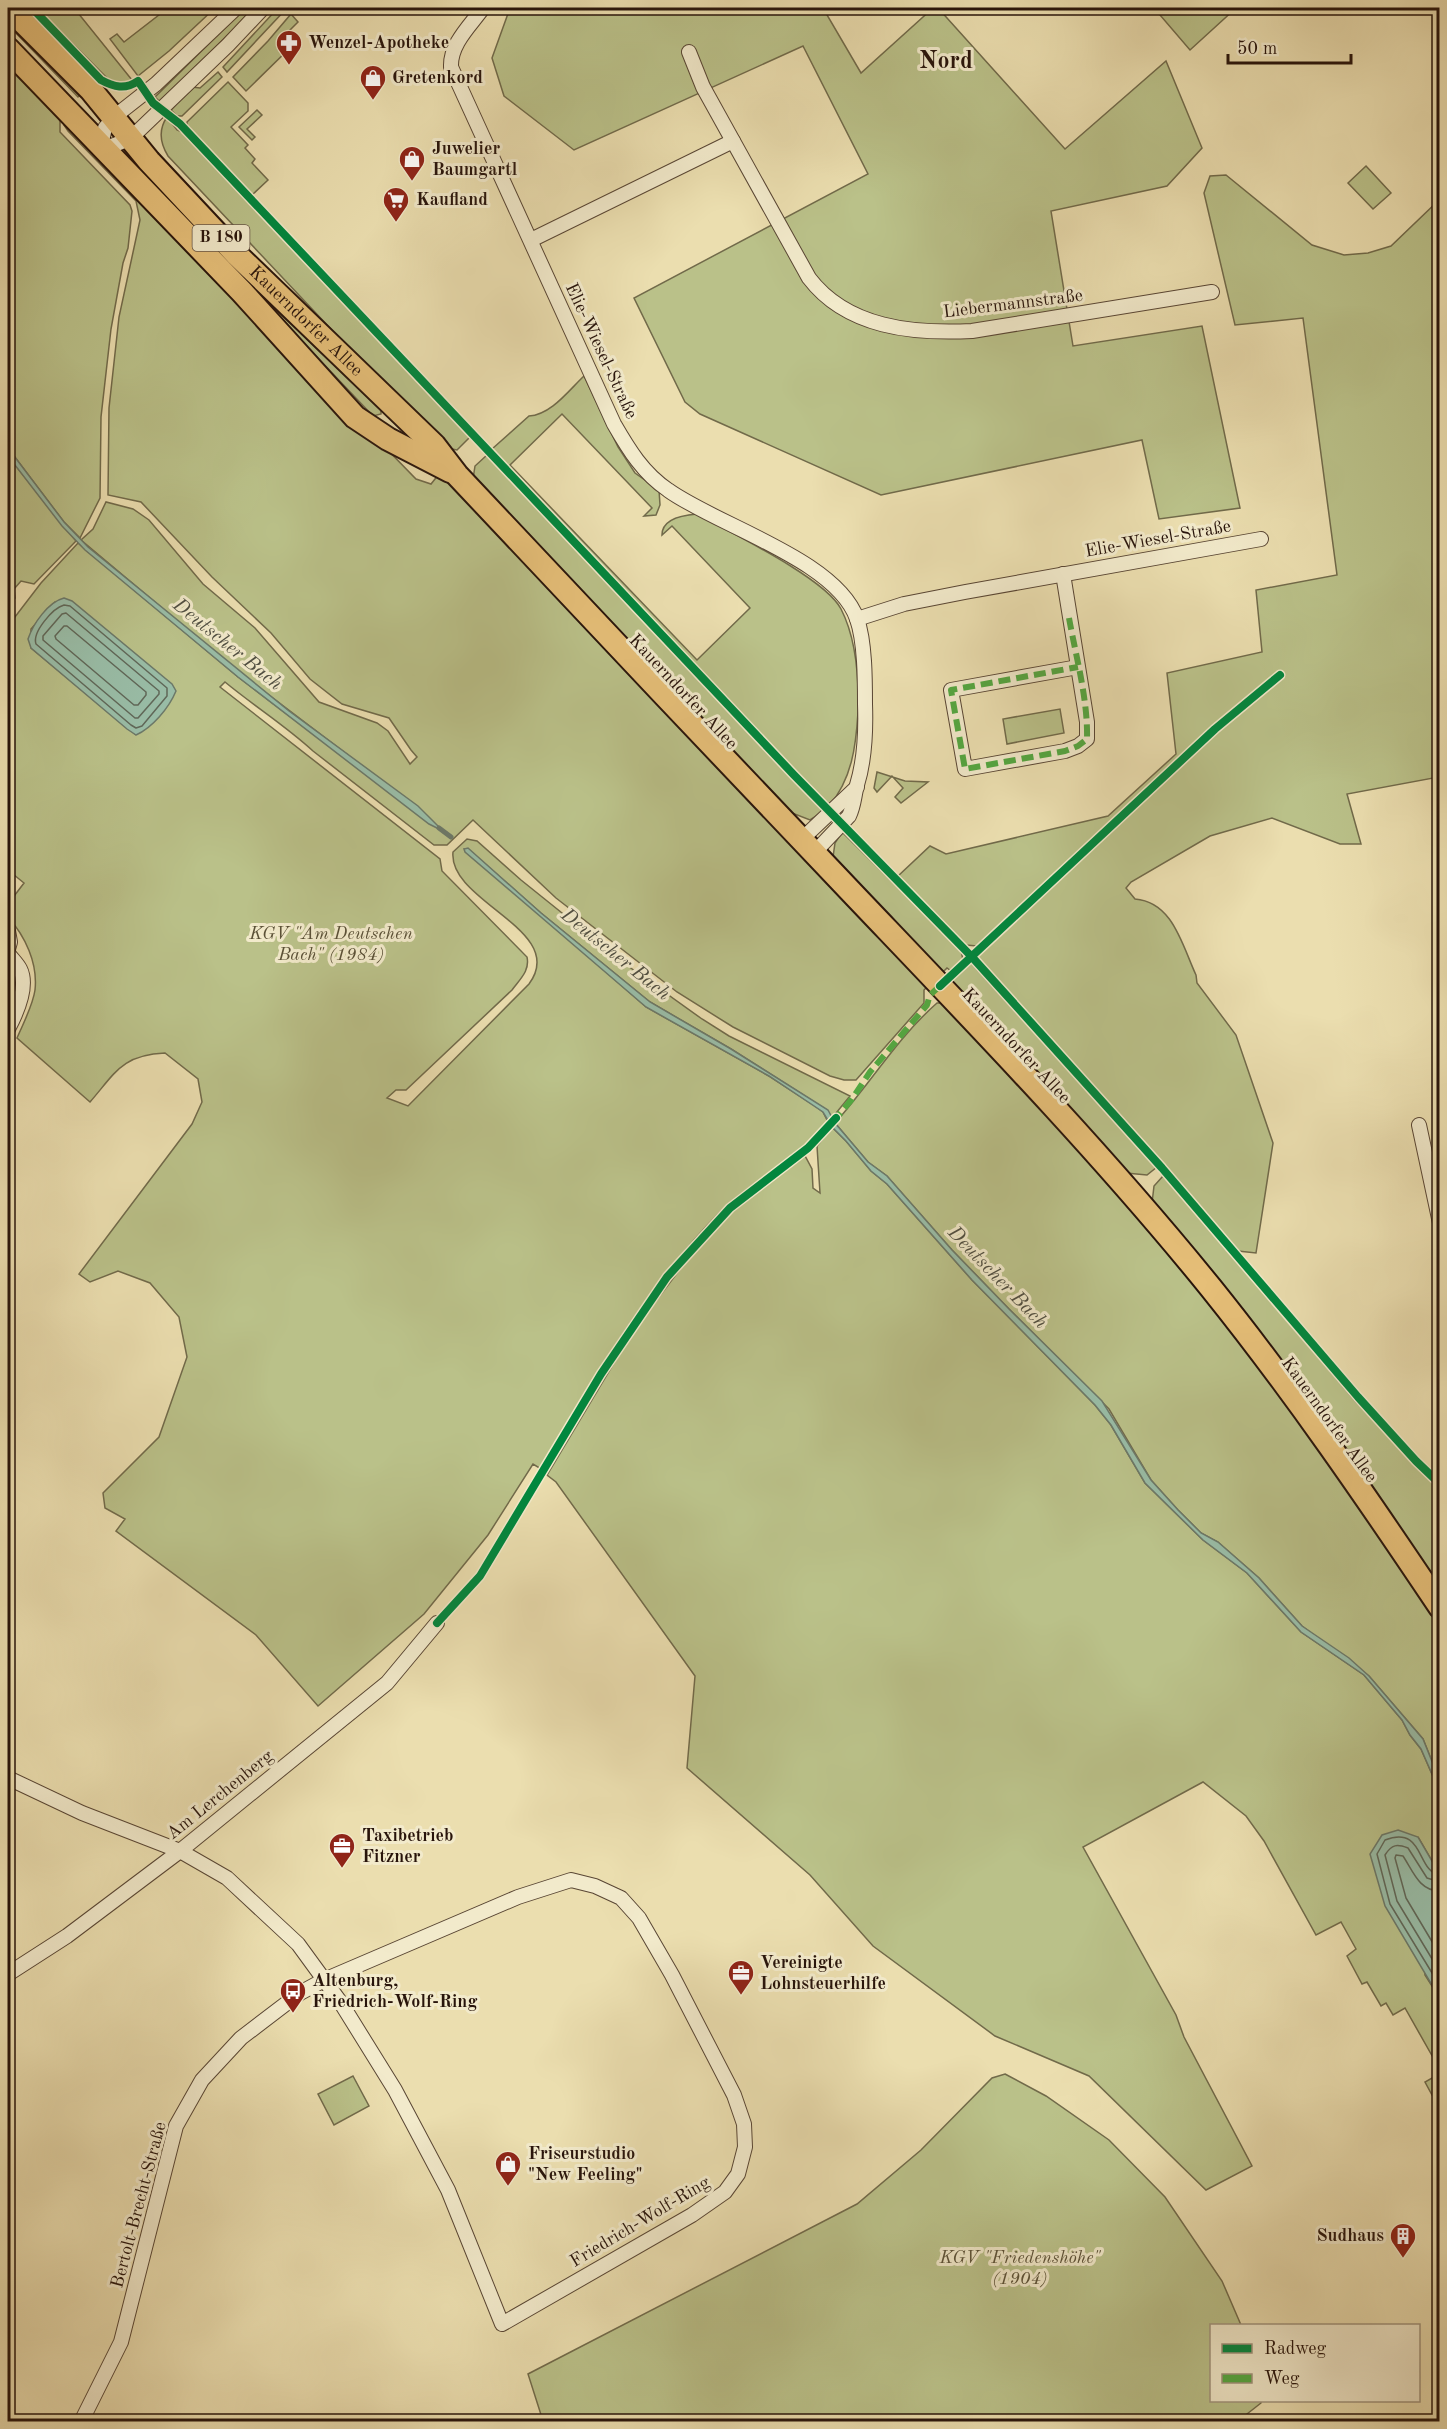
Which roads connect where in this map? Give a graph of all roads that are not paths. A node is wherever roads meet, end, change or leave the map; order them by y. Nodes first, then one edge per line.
1 (9, 8) edge
2 (236, 8) edge
3 (263, 8) edge
4 (483, 8) edge
5 (8, 49) edge
6 (689, 52) dead end
7 (114, 117) junction
8 (130, 138) junction
9 (733, 141) junction
10 (101, 145) junction
11 (531, 240) junction
12 (1212, 292) dead end
13 (457, 475) junction
14 (1261, 539) dead end
15 (1063, 574) junction
16 (857, 619) junction
17 (1078, 667) junction
18 (808, 846) junction
19 (8, 931) edge
20 (8, 949) edge
21 (8, 954) edge
22 (8, 1029) edge
23 (1419, 1125) dead end
24 (1440, 1223) edge
25 (1440, 1607) edge
26 (437, 1623) dead end
27 (8, 1778) edge
28 (180, 1851) junction
29 (8, 1974) edge
30 (324, 1980) junction
31 (81, 2421) edge

1 - 7 main road, Kauerndorfer Allee / B 180
2 - 7 street
3 - 8 street
4 - 11 street, Elie-Wiesel-Straße
5 - 10 main road, Kauerndorfer Allee / B 180
6 - 9 street, Liebermannstraße
7 - 8 main road, Kauerndorfer Allee / B 180
7 - 10 street
8 - 10 street
8 - 13 main road, Kauerndorfer Allee / B 180
9 - 11 street
9 - 12 street, Liebermannstraße
10 - 13 main road, Kauerndorfer Allee / B 180
11 - 16 street, Elie-Wiesel-Straße
13 - 18 main road, Kauerndorfer Allee / B 180
14 - 15 street, Elie-Wiesel-Straße
15 - 16 street, Elie-Wiesel-Straße
15 - 17 street, Elie-Wiesel-Straße
16 - 18 street, Elie-Wiesel-Straße
17 - 17 street, Elie-Wiesel-Straße
18 - 25 main road, Kauerndorfer Allee / B 180
19 - 20 street
21 - 22 street
23 - 24 street
26 - 28 street, Am Lerchenberg
27 - 28 street
28 - 29 street, Am Lerchenberg
28 - 30 street
30 - 30 street, Friedrich-Wolf-Ring
30 - 31 street, Bertolt-Brecht-Straße

